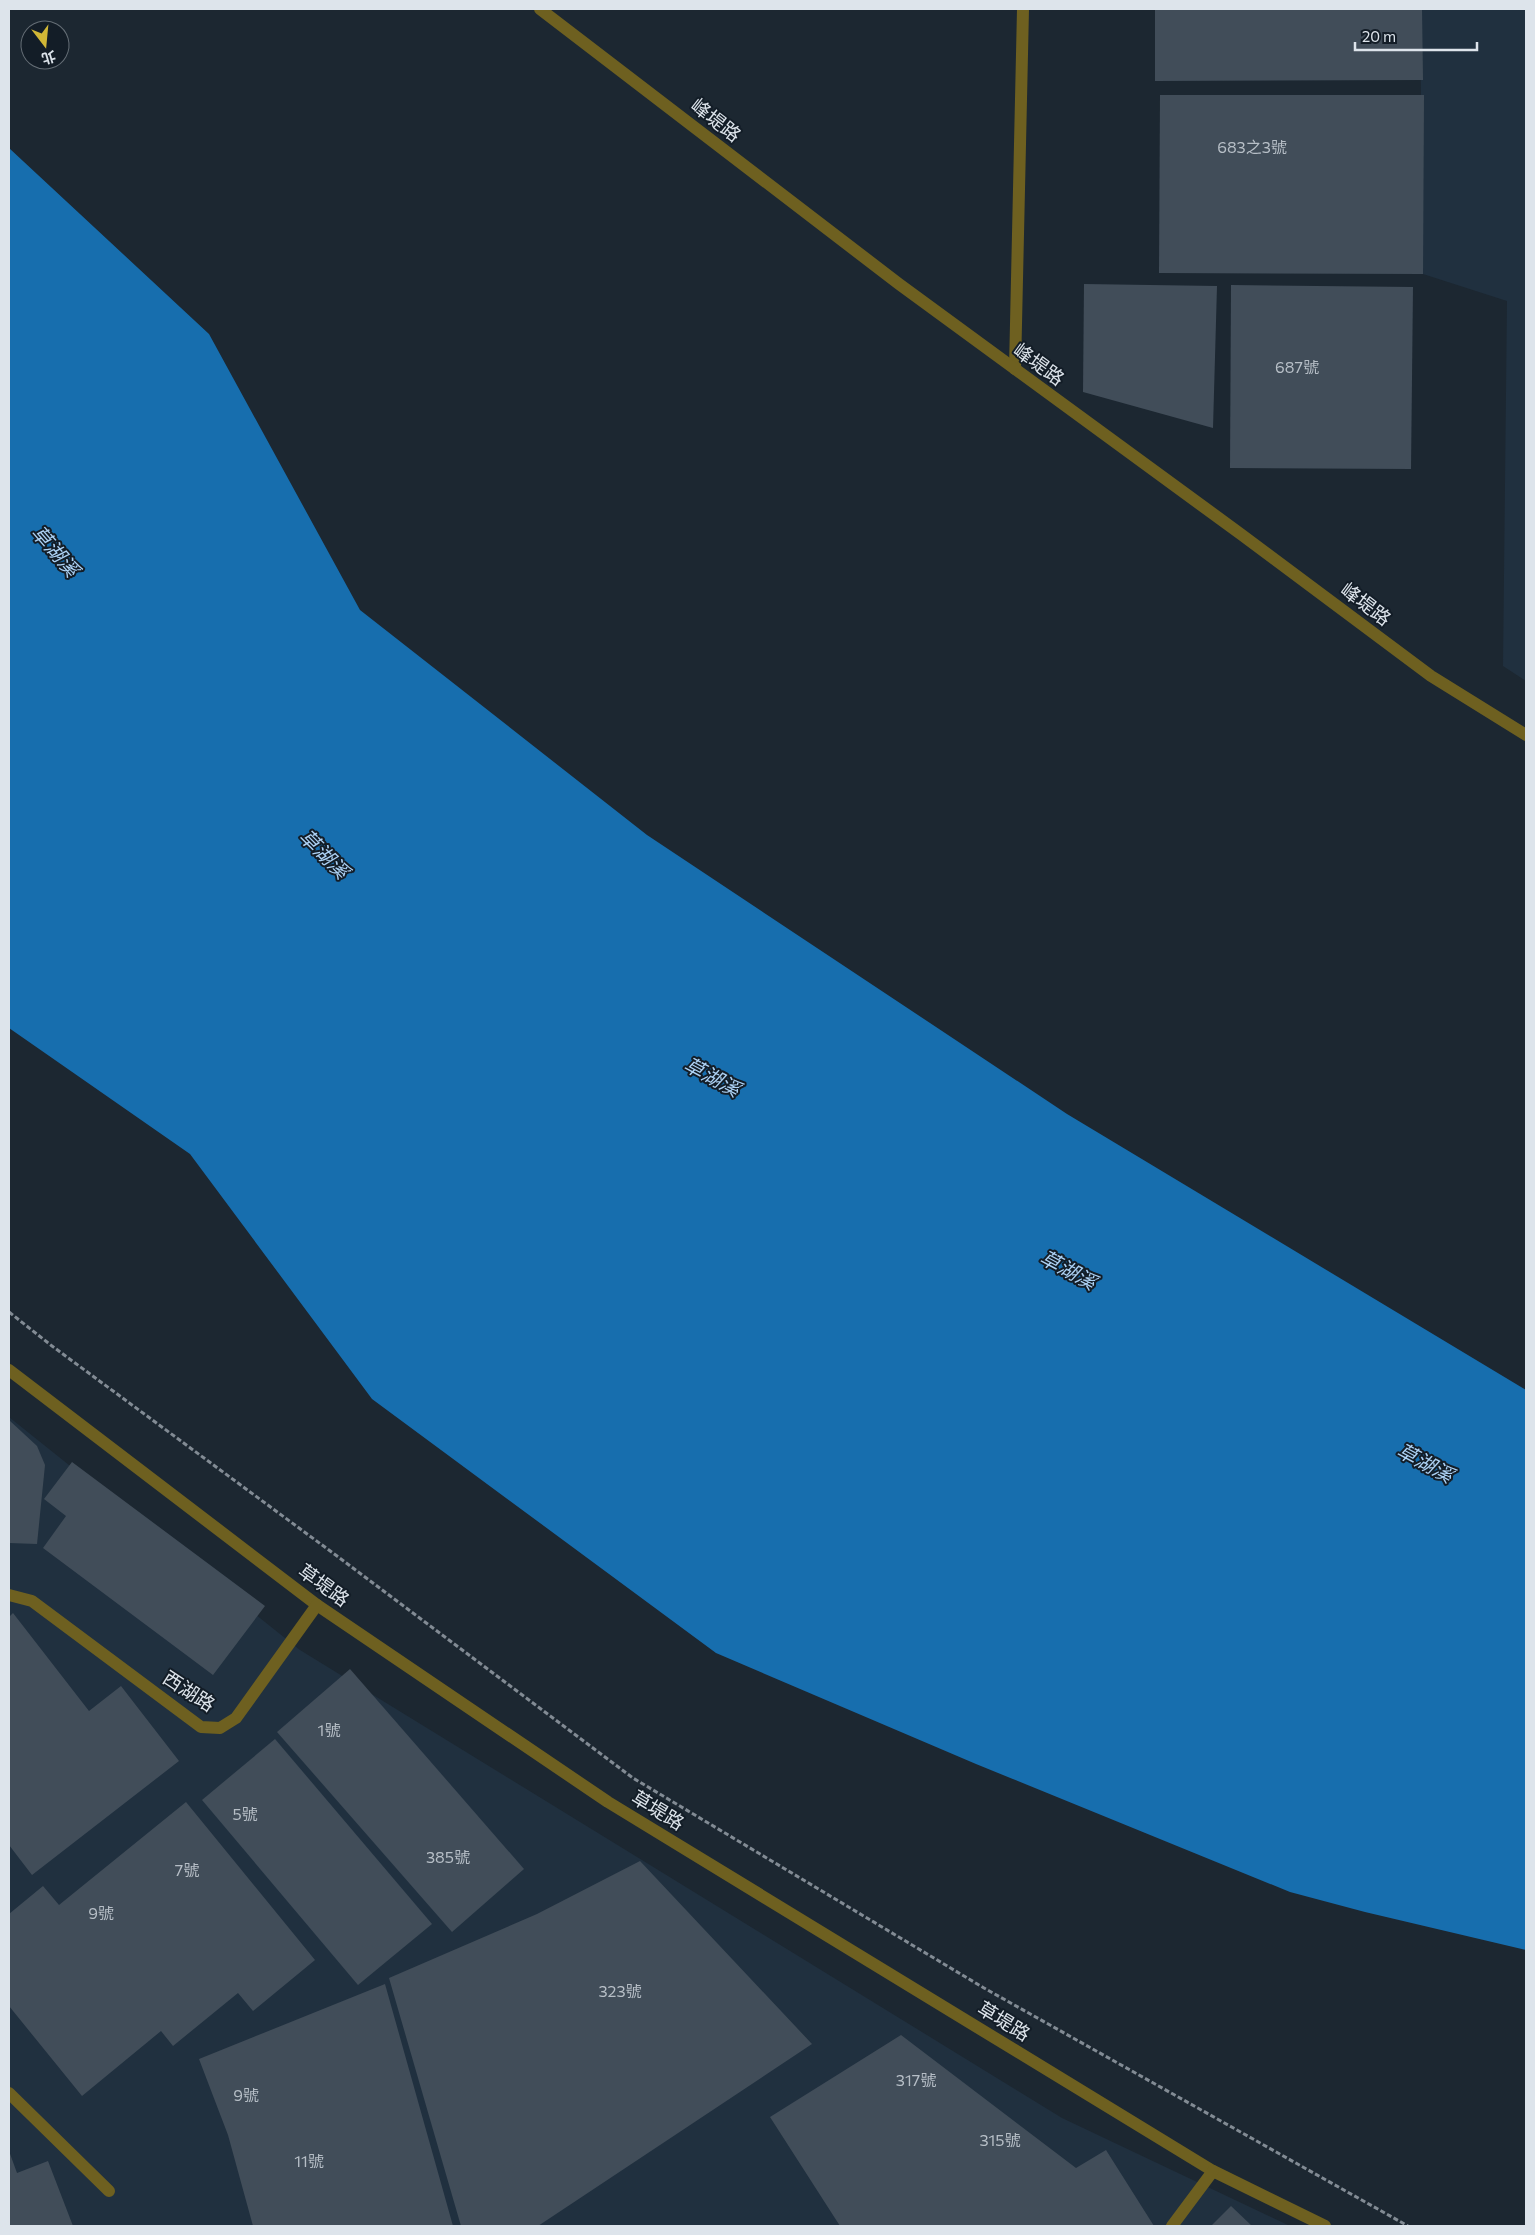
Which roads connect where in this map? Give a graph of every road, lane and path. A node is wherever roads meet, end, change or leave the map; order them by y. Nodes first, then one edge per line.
1 (540, 9) edge
2 (1022, 9) edge
3 (1016, 370) junction
4 (1526, 735) edge
5 (9, 1312) edge
6 (9, 1370) edge
7 (9, 1595) edge
8 (317, 1605) junction
9 (9, 2093) edge
10 (1213, 2171) junction
11 (109, 2190) dead end
12 (1172, 2226) edge
13 (1326, 2226) edge
14 (1408, 2226) edge

1 - 3 street, 峰堤路
2 - 3 street
3 - 4 street, 峰堤路
5 - 14 path
6 - 8 street, 草堤路
7 - 8 street, 西湖路
8 - 10 street, 草堤路
9 - 11 street
10 - 12 street
10 - 13 street, 草堤路

